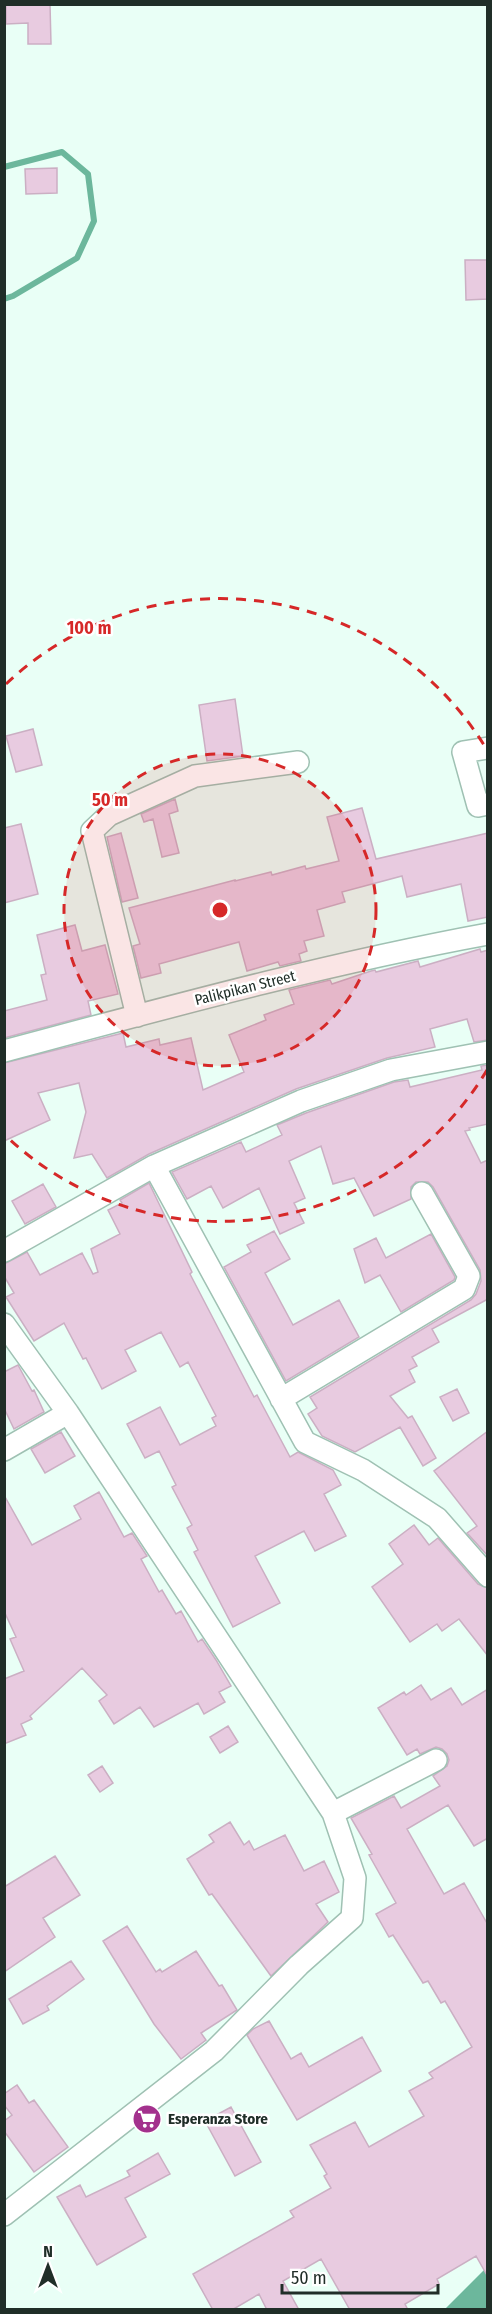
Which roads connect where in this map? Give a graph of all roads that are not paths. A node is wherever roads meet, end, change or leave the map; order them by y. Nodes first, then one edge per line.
1 (488, 748) edge
2 (298, 762) dead end
3 (488, 804) edge
4 (488, 934) edge
5 (137, 1016) junction
6 (4, 1051) edge
7 (488, 1052) edge
8 (154, 1166) junction
9 (422, 1193) dead end
10 (4, 1251) edge
11 (4, 1324) edge
12 (281, 1399) junction
13 (68, 1413) junction
14 (4, 1450) edge
15 (488, 1576) edge
16 (436, 1760) dead end
17 (333, 1813) junction
18 (4, 2215) edge

1 - 3 street
2 - 5 street
4 - 5 street, Palikpikan Street
5 - 6 street, Palikpikan Street
7 - 8 street
8 - 10 street
8 - 12 street
9 - 12 street
11 - 13 street
12 - 15 street
13 - 14 street
13 - 17 street
16 - 17 street
17 - 18 street

